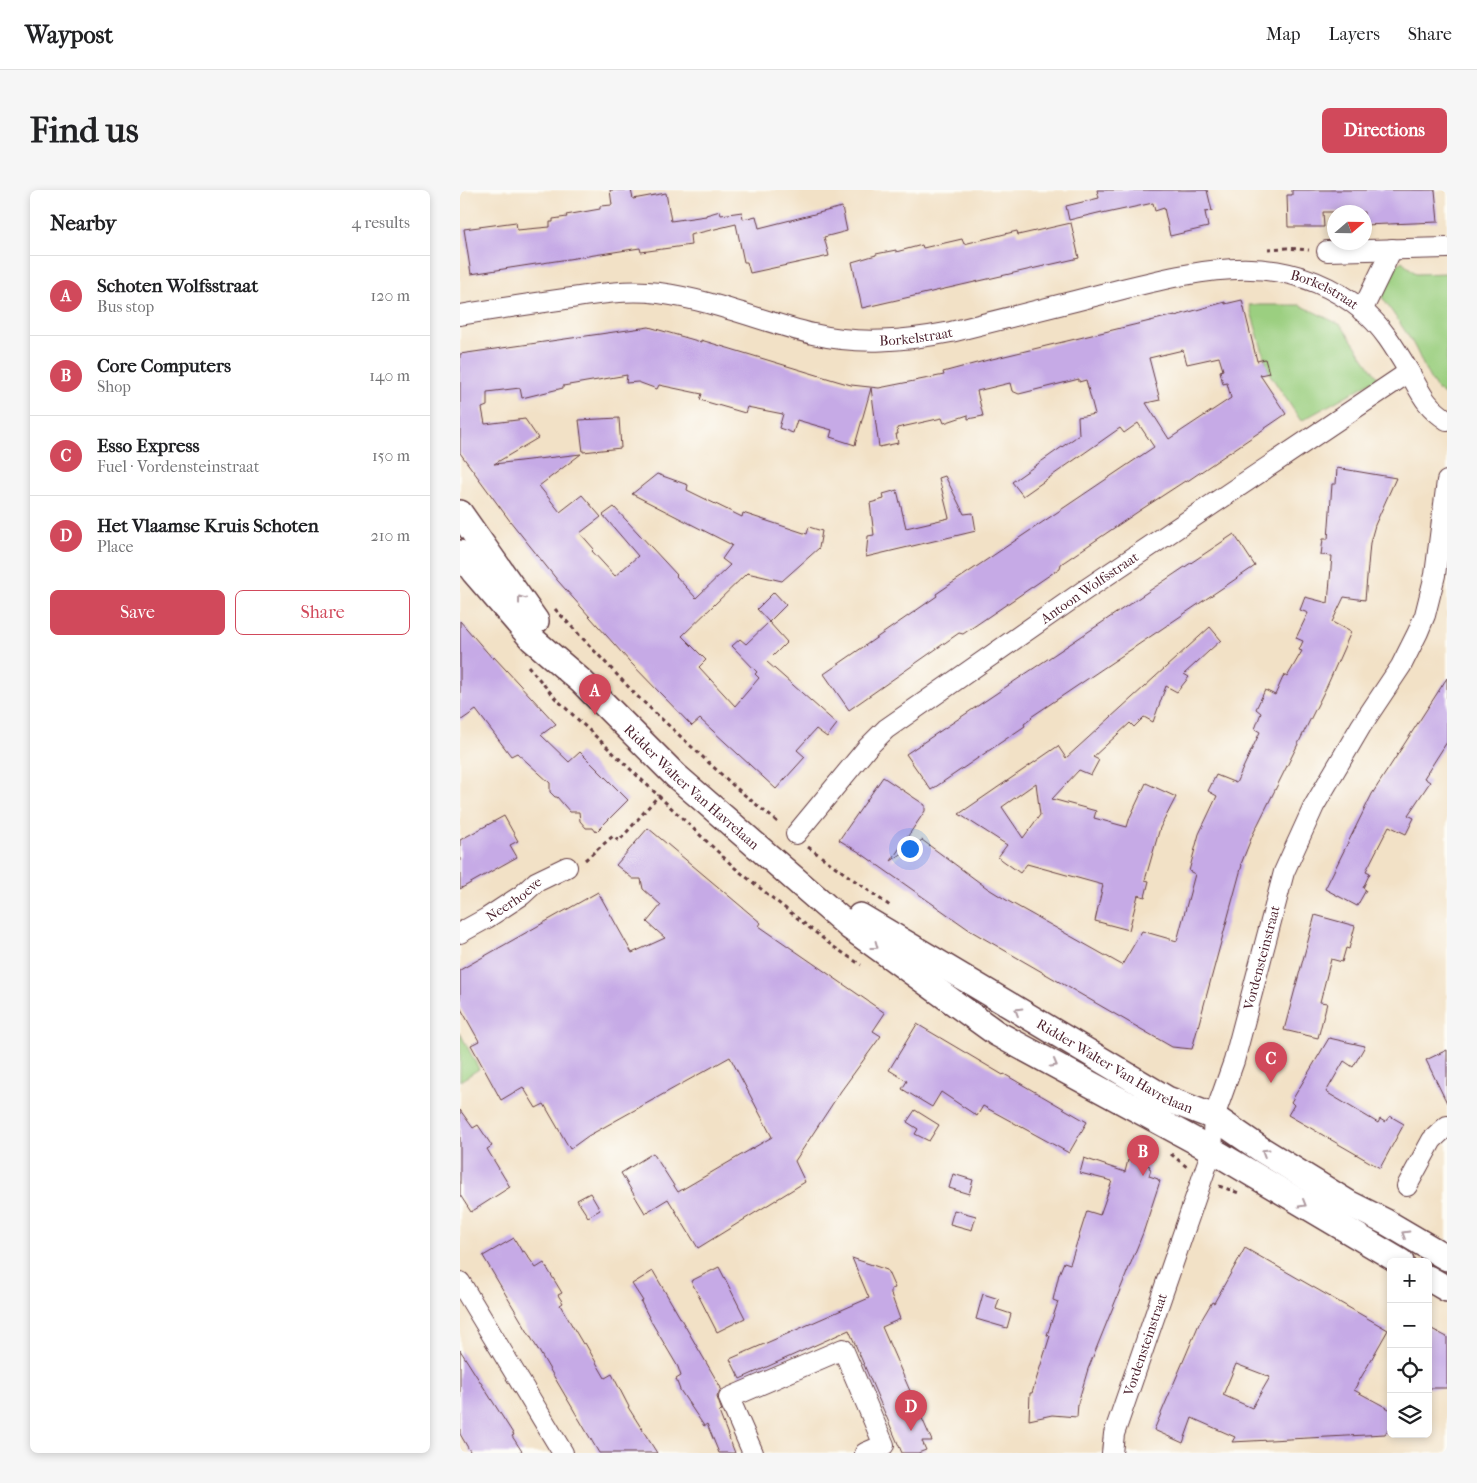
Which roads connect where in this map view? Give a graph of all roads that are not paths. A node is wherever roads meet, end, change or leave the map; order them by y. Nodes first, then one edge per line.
1 (1447, 248) edge
2 (1392, 249) junction
3 (1327, 251) dead end
4 (1362, 310) junction
5 (460, 315) edge
6 (1409, 372) junction
7 (1447, 420) edge
8 (1447, 480) edge
9 (460, 513) edge
10 (460, 553) edge
11 (581, 681) junction
12 (796, 834) dead end
13 (567, 867) road end
14 (785, 869) junction
15 (460, 933) edge
16 (1214, 1117) junction
17 (1447, 1126) edge
18 (1212, 1150) junction
19 (1407, 1186) dead end
20 (1394, 1258) edge
21 (1447, 1258) edge
22 (1432, 1280) edge
23 (460, 1282) edge
24 (1447, 1289) edge
25 (563, 1453) edge
26 (753, 1453) edge
27 (865, 1453) edge
28 (1112, 1453) edge

1 - 2 street
2 - 3 street
2 - 4 street, Borkelstraat
4 - 5 street, Borkelstraat
4 - 6 street, Borkelstraat
6 - 7 street, Borkelstraat
6 - 12 street, Antoon Wolfsstraat
8 - 16 street, Vordensteinstraat
11 -> 9 main road, Ridder Walter Van Havrelaan
10 - 11 main road, Ridder Walter Van Havrelaan
11 - 14 main road, Ridder Walter Van Havrelaan
13 - 15 street, Neerhoeve
16 -> 14 main road, Ridder Walter Van Havrelaan
14 -> 18 main road, Ridder Walter Van Havrelaan
16 - 18 street, Vordensteinstraat
21 -> 16 main road, Ridder Walter Van Havrelaan
17 - 19 street
18 -> 20 main road, Ridder Walter Van Havrelaan
18 - 28 street, Vordensteinstraat
22 - 24 main road
23 - 25 street
26 - 27 street

